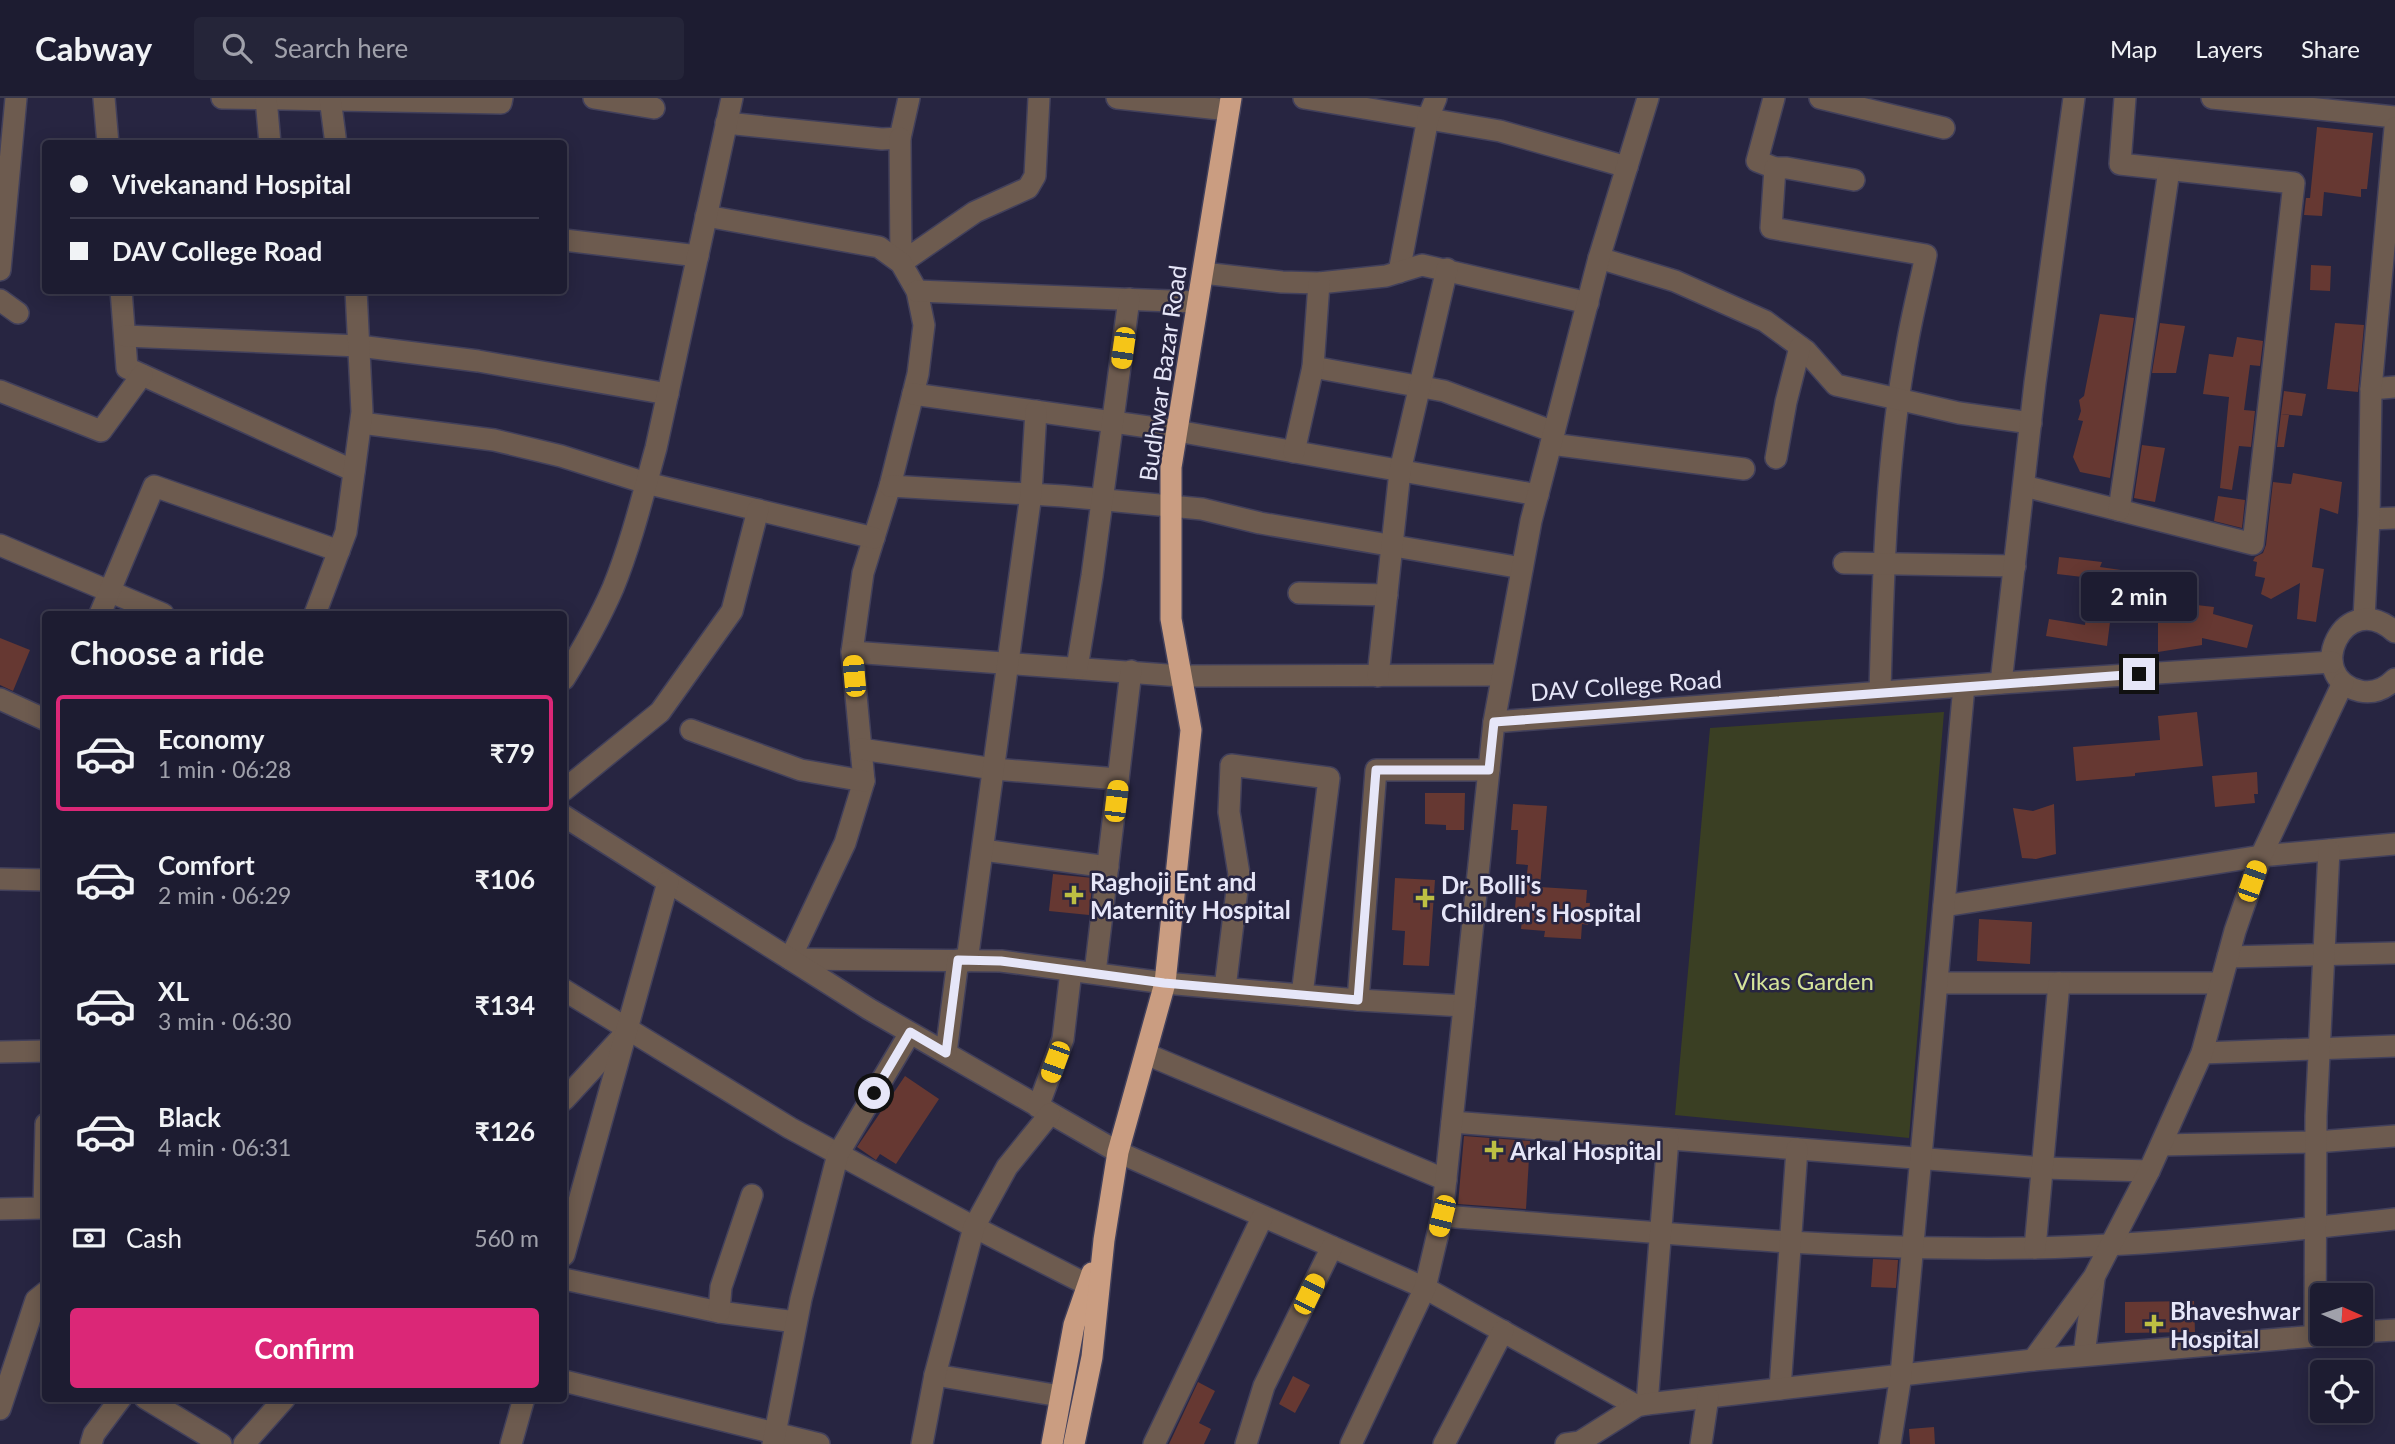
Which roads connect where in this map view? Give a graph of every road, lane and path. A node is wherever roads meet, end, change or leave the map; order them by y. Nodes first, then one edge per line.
1 (16, 98) edge
2 (104, 98) edge
3 (222, 98) edge
4 (502, 98) edge
5 (594, 98) edge
6 (732, 98) edge
7 (909, 98) edge
8 (1040, 98) edge
9 (1117, 98) edge
10 (1304, 98) edge
11 (1436, 98) edge
12 (1648, 98) edge
13 (1774, 98) edge
14 (1820, 98) edge
15 (2074, 98) edge
16 (2125, 98) edge
17 (2212, 98) edge
18 (266, 99) edge
19 (331, 100) edge
20 (1159, 100) edge
21 (1230, 104) edge
22 (1379, 104) edge
23 (654, 108) dead end
24 (2395, 117) edge
25 (1428, 118) junction
26 (726, 123) junction
27 (1944, 128) dead end
28 (2395, 128) edge
29 (900, 138) junction
30 (108, 140) edge
31 (270, 140) edge
32 (336, 140) edge
33 (2393, 160) edge
34 (1627, 167) junction
35 (1775, 168) junction
36 (2169, 170) junction
37 (1854, 180) dead end
38 (706, 216) junction
39 (567, 240) edge
40 (698, 256) junction
41 (1599, 258) junction
42 (901, 263) junction
43 (0, 270) edge
44 (1447, 270) junction
45 (1399, 272) junction
46 (1203, 273) junction
47 (1319, 283) junction
48 (917, 291) junction
49 (121, 294) edge
50 (356, 294) edge
51 (1129, 299) junction
52 (0, 300) edge
53 (1197, 302) junction
54 (1588, 303) junction
55 (18, 313) dead end
56 (125, 336) junction
57 (359, 346) junction
58 (1800, 347) junction
59 (1313, 366) junction
60 (142, 375) junction
61 (1419, 386) junction
62 (2395, 387) edge
63 (2371, 390) junction
64 (0, 391) edge
65 (668, 394) junction
66 (913, 394) junction
67 (1899, 399) junction
68 (1036, 411) junction
69 (1112, 422) junction
70 (360, 423) junction
71 (2031, 424) junction
72 (1177, 431) junction
73 (1553, 438) junction
74 (1294, 452) junction
75 (1776, 458) dead end
76 (1744, 469) dead end
77 (354, 471) junction
78 (1399, 471) junction
79 (646, 483) junction
80 (890, 486) junction
81 (2024, 486) junction
82 (1031, 494) junction
83 (1538, 495) junction
84 (1102, 500) junction
85 (1171, 508) junction
86 (758, 510) junction
87 (2119, 510) junction
88 (2395, 517) edge
89 (2369, 519) junction
90 (874, 538) junction
91 (0, 545) edge
92 (1392, 545) junction
93 (339, 551) junction
94 (1844, 563) dead end
95 (1884, 564) junction
96 (2015, 566) junction
97 (1522, 568) junction
98 (109, 592) junction
99 (1299, 593) dead end
100 (1387, 595) junction
101 (101, 611) edge
102 (156, 611) edge
103 (316, 611) edge
104 (2364, 619) junction
105 (2395, 632) edge
106 (852, 652) junction
107 (2332, 662) junction
108 (1008, 663) junction
109 (1077, 668) junction
110 (1131, 671) junction
111 (567, 673) edge
112 (1181, 676) junction
113 (1378, 676) junction
114 (1503, 676) junction
115 (2395, 679) edge
116 (2343, 682) junction
117 (2001, 683) junction
118 (1964, 686) junction
119 (1880, 692) junction
120 (0, 699) edge
121 (42, 718) edge
122 (1494, 722) junction
123 (691, 730) dead end
124 (861, 749) junction
125 (994, 769) junction
126 (1489, 770) junction
127 (1118, 779) junction
128 (863, 781) junction
129 (567, 788) edge
130 (567, 818) edge
131 (2395, 844) edge
132 (983, 850) junction
133 (2329, 850) junction
134 (2261, 856) junction
135 (1108, 867) junction
136 (0, 879) edge
137 (42, 880) edge
138 (668, 882) junction
139 (1944, 906) junction
140 (2395, 953) edge
141 (2324, 955) junction
142 (2228, 957) junction
143 (790, 959) junction
144 (963, 960) junction
145 (1071, 971) junction
146 (1096, 973) junction
147 (1164, 983) junction
148 (1937, 983) junction
149 (2059, 983) junction
150 (2220, 983) junction
151 (1225, 988) junction
152 (567, 992) edge
153 (1303, 995) junction
154 (1358, 1000) junction
155 (1464, 1006) junction
156 (626, 1031) junction
157 (910, 1032) junction
158 (2395, 1046) edge
159 (2319, 1049) junction
160 (42, 1051) edge
161 (0, 1052) edge
162 (946, 1053) junction
163 (1146, 1054) junction
164 (2202, 1054) junction
165 (567, 1097) edge
166 (1044, 1111) junction
167 (1452, 1122) junction
168 (2395, 1136) edge
169 (1668, 1139) junction
170 (2316, 1142) junction
171 (2161, 1145) junction
172 (1797, 1149) junction
173 (1118, 1152) junction
174 (838, 1154) junction
175 (1921, 1158) junction
176 (2043, 1168) junction
177 (2149, 1171) junction
178 (1446, 1180) junction
179 (752, 1195) dead end
180 (42, 1208) edge
181 (0, 1209) edge
182 (1442, 1216) junction
183 (1262, 1217) junction
184 (2395, 1219) edge
185 (974, 1227) junction
186 (2315, 1228) junction
187 (1661, 1232) junction
188 (1104, 1240) junction
189 (1790, 1242) junction
190 (567, 1244) edge
191 (2112, 1244) junction
192 (1332, 1247) junction
193 (1913, 1247) junction
194 (2035, 1248) junction
195 (2094, 1277) junction
196 (567, 1280) edge
197 (2315, 1283) edge
198 (1088, 1285) junction
199 (1425, 1287) junction
200 (42, 1295) edge
201 (719, 1312) junction
202 (796, 1322) junction
203 (2395, 1330) edge
204 (1503, 1331) junction
205 (2373, 1331) edge
206 (2310, 1335) edge
207 (2084, 1355) junction
208 (2033, 1360) junction
209 (936, 1375) junction
210 (1901, 1375) junction
211 (567, 1382) edge
212 (1780, 1389) junction
213 (1060, 1396) junction
214 (1708, 1397) junction
215 (118, 1402) edge
216 (152, 1402) edge
217 (281, 1402) edge
218 (523, 1402) edge
219 (1642, 1405) junction
220 (0, 1409) edge
221 (774, 1439) edge
222 (1575, 1443) edge
223 (91, 1444) edge
224 (221, 1444) edge
225 (244, 1444) edge
226 (511, 1444) edge
227 (819, 1444) edge
228 (922, 1444) edge
229 (1052, 1444) edge
230 (1074, 1444) edge
231 (1154, 1444) edge
232 (1246, 1444) edge
233 (1351, 1444) edge
234 (1444, 1444) edge
235 (1700, 1444) edge
236 (1890, 1444) edge

1 - 43 street
2 - 30 street
3 - 18 street
4 - 19 street
5 - 23 street
6 - 26 street
7 - 29 street
8 - 42 street
9 - 20 street
10 - 22 street
11 - 25 street
12 - 34 street
13 - 35 street
14 - 27 street
15 - 71 street
16 - 36 street
17 - 24 street
18 - 19 street
18 - 31 street
19 - 32 street
20 - 21 street
21 - 46 highway, Budhwar Bazar Road
22 - 25 street
25 - 34 street
25 - 45 street
26 - 29 street
26 - 38 street
28 - 33 street
29 - 42 street
33 - 63 street
34 - 41 street
35 - 37 street
35 - 67 street
36 - 87 street
36 - 87 street
38 - 40 street
38 - 42 street
39 - 40 street
40 - 65 street
41 - 54 street
41 - 58 street
42 - 48 street
44 - 45 street
44 - 54 street
44 - 61 street
45 - 47 street
46 - 47 street
46 - 53 highway, Budhwar Bazar Road
47 - 59 street
48 - 51 street
48 - 66 street
49 - 56 street
50 - 57 street
51 - 53 street
51 - 69 street
52 - 55 street
53 - 72 highway, Budhwar Bazar Road
54 - 73 street
56 - 57 street
56 - 60 street
57 - 65 street
57 - 70 street
58 - 67 street
58 - 75 street
59 - 61 street
59 - 74 street
60 - 64 street
60 - 77 street
61 - 73 street
61 - 78 street
62 - 63 street
63 - 89 street
65 - 79 street
66 - 68 street
66 - 80 street
67 - 71 street
67 - 95 street
68 - 69 street
68 - 82 street
69 - 72 street
69 - 84 street
70 - 77 street
70 - 79 street
71 - 81 street
72 - 74 street
72 - 85 highway, Budhwar Bazar Road
73 - 76 street
73 - 83 street
74 - 78 street
77 - 93 street
78 - 83 street
78 - 92 street
79 - 86 street
79 - 111 street
80 - 82 street
80 - 90 street
81 - 87 street
81 - 96 street
82 - 84 street
82 - 108 street
83 - 97 street
84 - 85 street
84 - 109 street
85 - 92 street
85 - 112 highway, Budhwar Bazar Road
86 - 90 street
86 - 129 street
88 - 89 street
89 - 104 street
90 - 106 street
91 - 98 street
92 - 97 street
92 - 100 street
93 - 98 street
93 - 103 street
94 - 95 street
95 - 96 street
95 - 119 street
96 - 117 street
97 - 114 street
98 - 101 street
98 - 102 street
99 - 100 street
100 - 113 street
104 - 105 street
104 - 107 street
106 - 108 street
106 - 124 street
107 - 116 street
107 - 117 street, DAV College Road
108 - 109 street
108 - 125 street
109 - 110 street
110 - 112 street
110 - 127 street
112 - 113 street
112 - 147 highway, Budhwar Bazar Road
113 - 114 street
114 - 122 street
115 - 116 street
116 - 134 street
117 - 118 street, DAV College Road
118 - 119 street, DAV College Road
118 - 139 street
119 - 122 street, DAV College Road
120 - 121 street
122 - 126 street
123 - 128 street
124 - 125 street
124 - 128 street
125 - 127 street
125 - 132 street
126 - 154 street
126 - 155 street
127 - 135 street
128 - 143 street
130 - 138 street
131 - 133 street
132 - 135 street
132 - 144 street
133 - 134 street
133 - 141 street
134 - 139 street
134 - 142 street
135 - 146 street
136 - 137 street
138 - 143 street
138 - 156 street
139 - 148 street
140 - 141 street
141 - 142 street
141 - 159 street
142 - 150 street
143 - 144 street
143 - 157 street
144 - 145 street
144 - 162 street
145 - 146 street
145 - 166 street
146 - 147 street
147 - 151 street
147 - 163 highway, Budhwar Bazar Road
148 - 149 street
148 - 175 street
149 - 150 street
149 - 176 street
150 - 164 street
151 - 153 street
151 - 153 street
152 - 156 street
153 - 154 street
154 - 155 street
155 - 167 street
156 - 165 street
156 - 174 street
156 - 190 street
157 - 162 street
157 - 174 street
158 - 159 street
159 - 164 street
159 - 170 street
160 - 161 street
162 - 166 street
163 - 173 highway, Budhwar Bazar Road
163 - 178 street
164 - 171 street
166 - 173 street
166 - 185 street
167 - 169 street
167 - 178 street
168 - 170 street
169 - 172 street
169 - 187 street
170 - 171 street
170 - 186 street
171 - 177 street
172 - 175 street
172 - 189 street
173 - 183 street
173 - 188 highway, Budhwar Bazar Road
174 - 185 street
174 - 202 street
175 - 176 street
175 - 193 street
176 - 177 street
176 - 194 street
177 - 191 street
178 - 182 street
179 - 201 street
180 - 181 street
182 - 187 street
182 - 199 street
183 - 192 street
183 - 231 street
184 - 186 street
185 - 198 street
185 - 209 street
186 - 191 street
186 - 197 street
187 - 189 street
187 - 219 street
188 - 198 highway
188 - 230 highway
189 - 193 street
189 - 212 street
191 - 194 street
191 - 195 street
192 - 199 street
192 - 232 street
193 - 194 street
193 - 210 street
195 - 207 street
195 - 208 street
196 - 201 street
198 - 213 highway
199 - 204 street
199 - 233 street
200 - 220 street
201 - 202 street
202 - 221 street
203 - 205 street
204 - 219 street
204 - 234 street
206 - 207 street
207 - 208 street
208 - 210 street
209 - 213 street
209 - 228 street
210 - 212 street
210 - 236 street
211 - 221 street
212 - 214 street
213 - 229 highway
214 - 219 street
214 - 235 street
215 - 223 street
216 - 224 street
217 - 225 street
218 - 226 street
219 - 222 street
221 - 227 street

